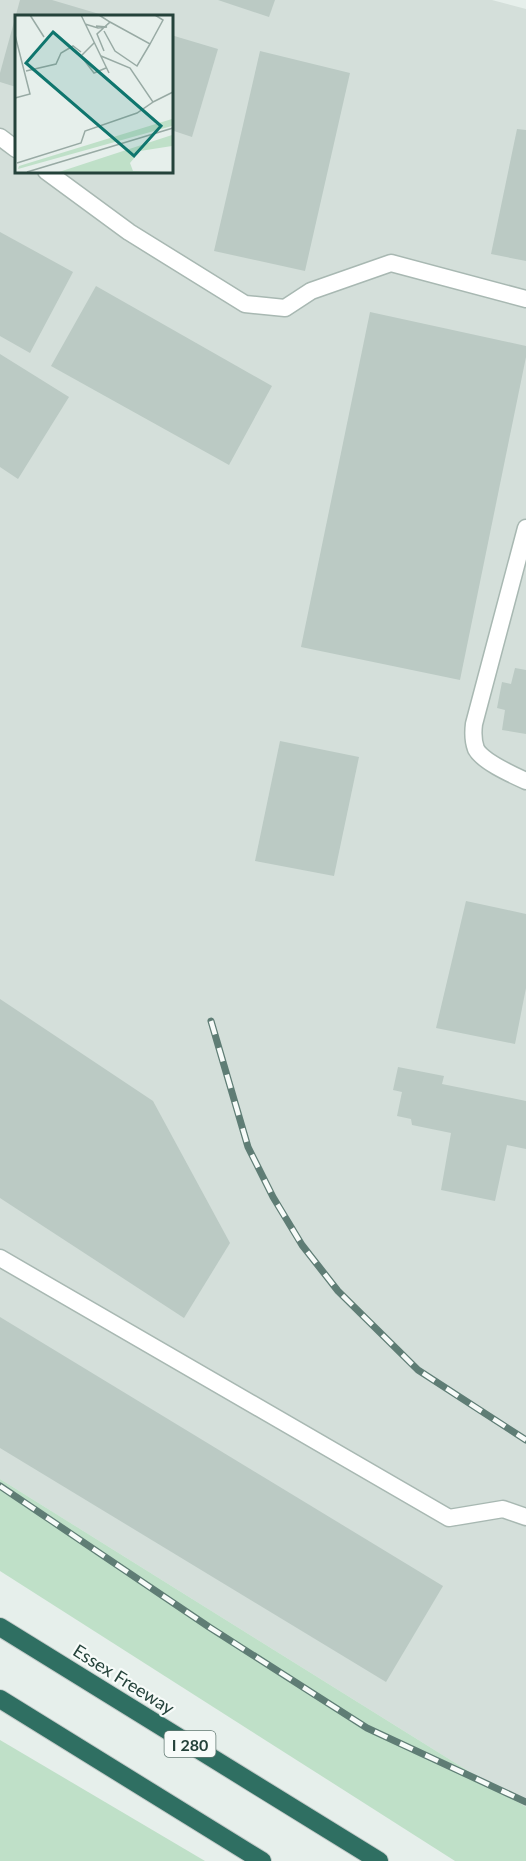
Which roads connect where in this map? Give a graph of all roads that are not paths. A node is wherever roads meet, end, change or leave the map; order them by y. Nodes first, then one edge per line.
1 (0, 137) edge
2 (15, 148) edge
3 (47, 172) edge
4 (526, 299) edge
5 (526, 528) edge
6 (526, 781) edge
7 (0, 1258) edge
8 (526, 1517) edge
9 (0, 1627) edge
10 (0, 1699) edge
11 (262, 1861) edge
12 (379, 1861) edge

1 - 2 lane
3 - 4 lane
5 - 6 lane
7 - 8 lane
9 - 12 highway, Essex Freeway / I 280
10 - 11 highway

